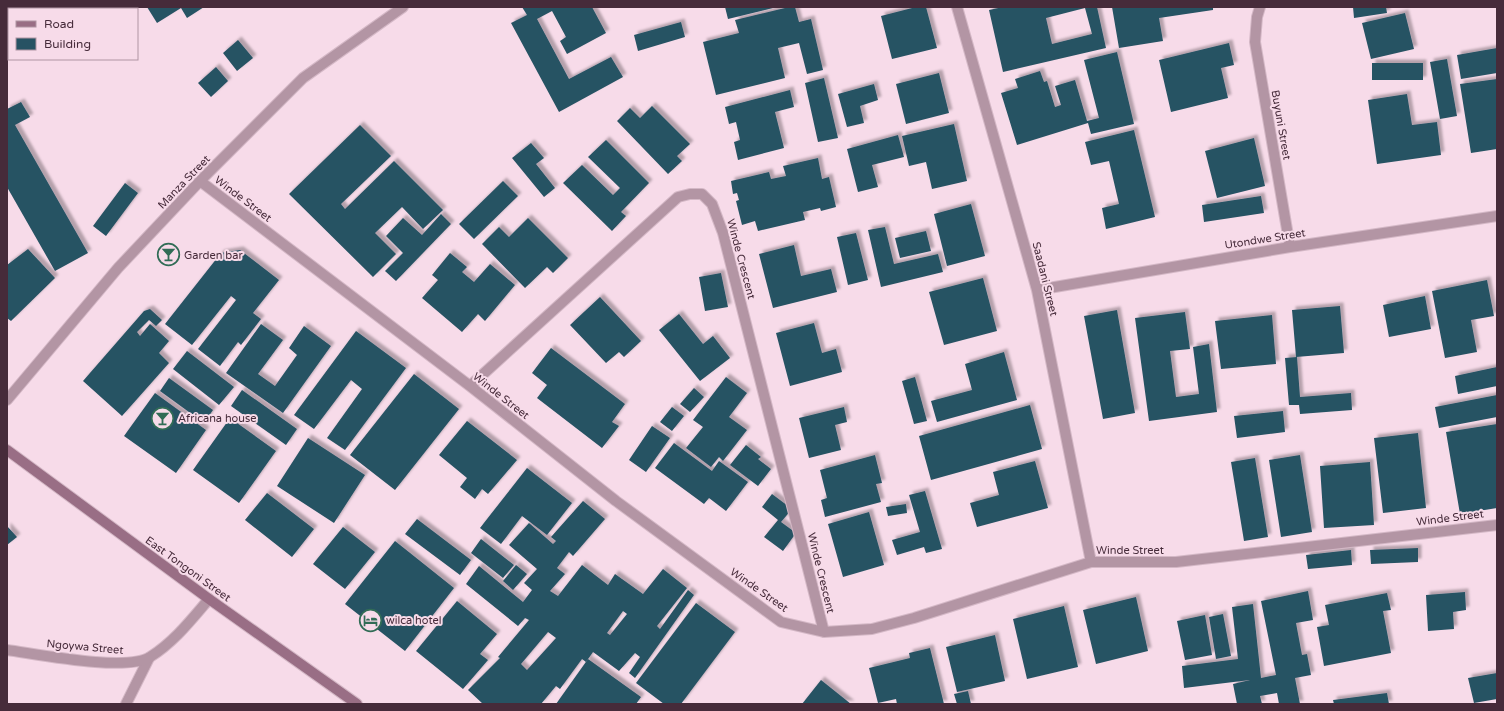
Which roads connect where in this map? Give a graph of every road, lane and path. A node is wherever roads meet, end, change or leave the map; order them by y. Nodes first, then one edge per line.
1 (403, 7) edge
2 (957, 7) edge
3 (1260, 7) edge
4 (200, 181) junction
5 (1497, 216) edge
6 (1290, 247) junction
7 (1037, 290) junction
8 (470, 386) junction
9 (7, 400) edge
10 (7, 450) edge
11 (1497, 525) edge
12 (1091, 562) junction
13 (209, 599) junction
14 (824, 632) junction
15 (7, 650) edge
16 (148, 658) junction
17 (126, 704) edge
18 (357, 704) edge

1 - 4 street, Manza Street
2 - 7 street, Saadani Street
3 - 6 street, Buyuni Street
4 - 8 street, Winde Street
4 - 9 street, Manza Street
5 - 6 street, Utondwe Street
6 - 7 street, Utondwe Street
7 - 12 street, Saadani Street
8 - 14 street, Winde Street
8 - 14 street, Winde Crescent
10 - 13 street, East Tongoni Street
11 - 12 street, Winde Street
12 - 14 street, Winde Street
13 - 16 street, Ngoywa Street
13 - 18 street, East Tongoni Street
15 - 16 street, Ngoywa Street
16 - 17 street

